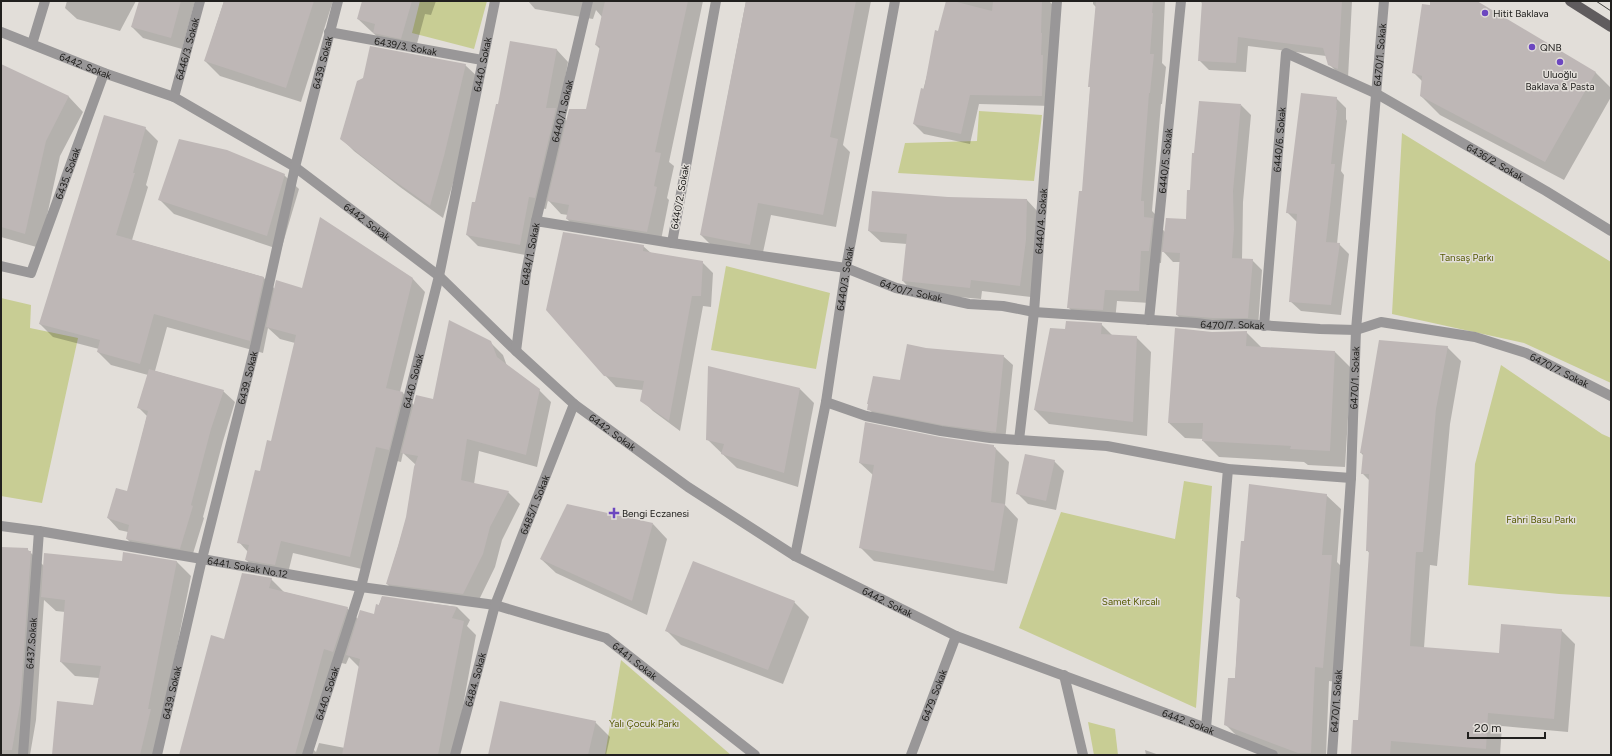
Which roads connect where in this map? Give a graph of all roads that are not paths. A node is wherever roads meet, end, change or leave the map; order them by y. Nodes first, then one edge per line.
1 (45, 1) edge
2 (200, 1) edge
3 (338, 1) edge
4 (495, 1) edge
5 (588, 1) edge
6 (716, 1) edge
7 (895, 1) edge
8 (1057, 1) edge
9 (1181, 1) edge
10 (1384, 1) edge
11 (1570, 1) edge
12 (1611, 27) edge
13 (1, 32) edge
14 (329, 32) junction
15 (32, 44) junction
16 (482, 60) junction
17 (104, 73) junction
18 (1377, 94) junction
19 (174, 97) junction
20 (295, 167) junction
21 (536, 221) junction
22 (1611, 231) edge
23 (672, 243) junction
24 (1, 266) edge
25 (846, 268) junction
26 (438, 276) junction
27 (1034, 312) junction
28 (1150, 320) junction
29 (1264, 326) junction
30 (1356, 330) junction
31 (516, 351) junction
32 (1611, 396) edge
33 (826, 402) junction
34 (574, 404) junction
35 (1019, 440) junction
36 (1228, 469) junction
37 (1351, 478) junction
38 (1, 526) edge
39 (39, 531) junction
40 (795, 556) junction
41 (202, 558) junction
42 (361, 587) junction
43 (495, 605) junction
44 (956, 636) junction
45 (1064, 675) junction
46 (1206, 728) junction
47 (23, 755) edge
48 (157, 755) edge
49 (308, 755) edge
50 (455, 755) edge
51 (755, 755) edge
52 (911, 755) edge
53 (1083, 755) edge
54 (1273, 755) edge
55 (1332, 755) edge

1 - 15 street
2 - 19 street, 6446/3. Sokak
3 - 14 street, 6439. Sokak
4 - 16 street, 6440. Sokak
5 - 21 street, 6440/1. Sokak
6 - 23 street, 6440/2. Sokak
7 - 25 street, 6440/3. Sokak
8 - 27 street, 6440/4. Sokak
9 - 28 street, 6440/5. Sokak
10 - 18 street, 6470/1. Sokak
11 - 12 main road
13 - 15 street, 6442. Sokak
14 - 16 street, 6439/3. Sokak
14 - 20 street, 6439. Sokak
15 - 17 street, 6442. Sokak
16 - 26 street, 6440. Sokak
17 - 19 street, 6442. Sokak
17 - 24 street, 6435. Sokak
18 - 22 street, 6436/2. Sokak
18 - 29 street, 6440/6. Sokak
18 - 30 street, 6470/1. Sokak
19 - 20 street, 6442. Sokak
20 - 26 street, 6442. Sokak
20 - 41 street, 6439. Sokak
21 - 23 street, 6484/1. Sokak
21 - 31 street, 6484/1. Sokak
23 - 25 street, 6440/2. Sokak
25 - 27 street, 6470/7. Sokak
25 - 33 street, 6440/3. Sokak
26 - 31 street, 6442. Sokak
26 - 42 street, 6440. Sokak
27 - 28 street, 6470/7. Sokak
27 - 35 street, 6440/4. Sokak
28 - 29 street, 6470/7. Sokak
29 - 30 street, 6470/7. Sokak
30 - 32 street, 6470/7. Sokak
30 - 37 street, 6470/1. Sokak
31 - 34 street, 6442. Sokak
33 - 35 street
33 - 40 street, 6440/3. Sokak
34 - 40 street, 6442. Sokak
34 - 43 street, 6485/1. Sokak
35 - 36 street
36 - 37 street
36 - 46 street
37 - 55 street, 6470/1. Sokak
38 - 39 street, 6441. Sokak No.12
39 - 41 street, 6441. Sokak No.12
39 - 47 street, 6437.Sokak
40 - 44 street, 6442. Sokak
41 - 42 street, 6441. Sokak No.12
41 - 48 street, 6439. Sokak
42 - 43 street, 6441. Sokak No.12
42 - 49 street, 6440. Sokak
43 - 50 street, 6484. Sokak
43 - 51 street, 6441. Sokak
44 - 45 street, 6442. Sokak
44 - 52 street, 6479. Sokak
45 - 46 street, 6442. Sokak
45 - 53 street
46 - 54 street, 6442. Sokak

